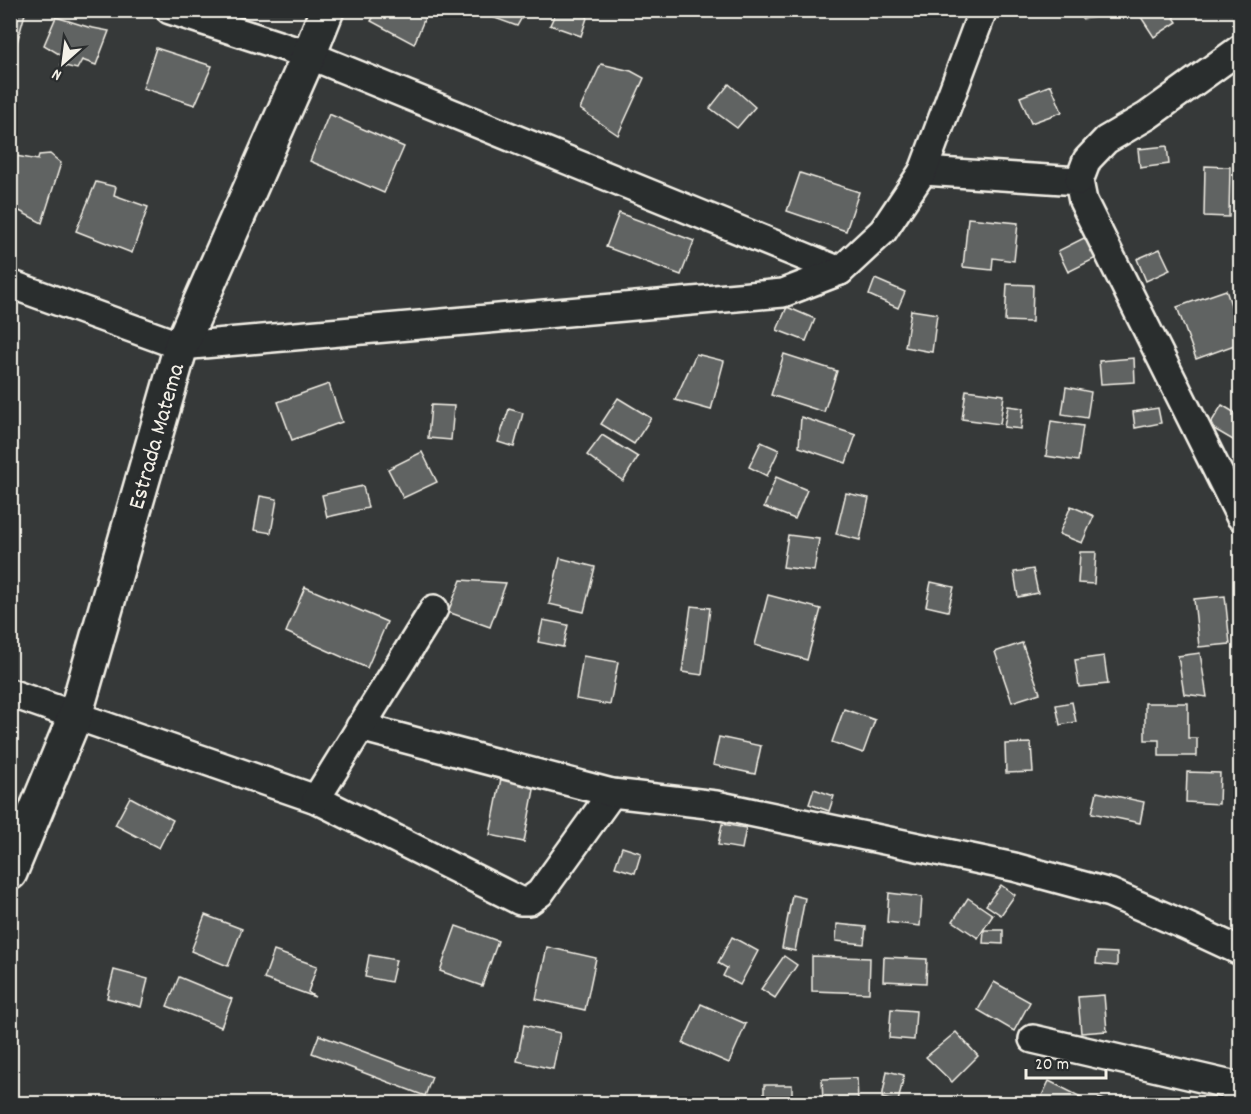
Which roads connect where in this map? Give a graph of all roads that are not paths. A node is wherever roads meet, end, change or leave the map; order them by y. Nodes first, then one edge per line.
1 (170, 10) edge
2 (327, 10) edge
3 (976, 13) edge
4 (1240, 49) edge
5 (309, 55) junction
6 (923, 171) junction
7 (1079, 181) junction
8 (840, 272) junction
9 (10, 284) edge
10 (181, 346) junction
11 (1240, 516) edge
12 (434, 609) dead end
13 (10, 693) edge
14 (75, 716) junction
15 (360, 727) junction
16 (612, 793) junction
17 (316, 798) junction
18 (10, 873) edge
19 (1240, 951) edge
20 (1033, 1039) dead end
21 (1240, 1087) edge

1 - 5 street
2 - 5 street, Estrada Matema
3 - 6 street
4 - 7 street
5 - 8 street
5 - 10 street, Estrada Matema
6 - 7 street
6 - 8 street
7 - 11 street
8 - 10 street
9 - 10 street
10 - 14 street, Estrada Matema
12 - 15 street
13 - 14 street
14 - 17 street
14 - 18 street, Estrada Matema
15 - 16 street
15 - 17 street
16 - 17 street
16 - 19 street
20 - 21 street

